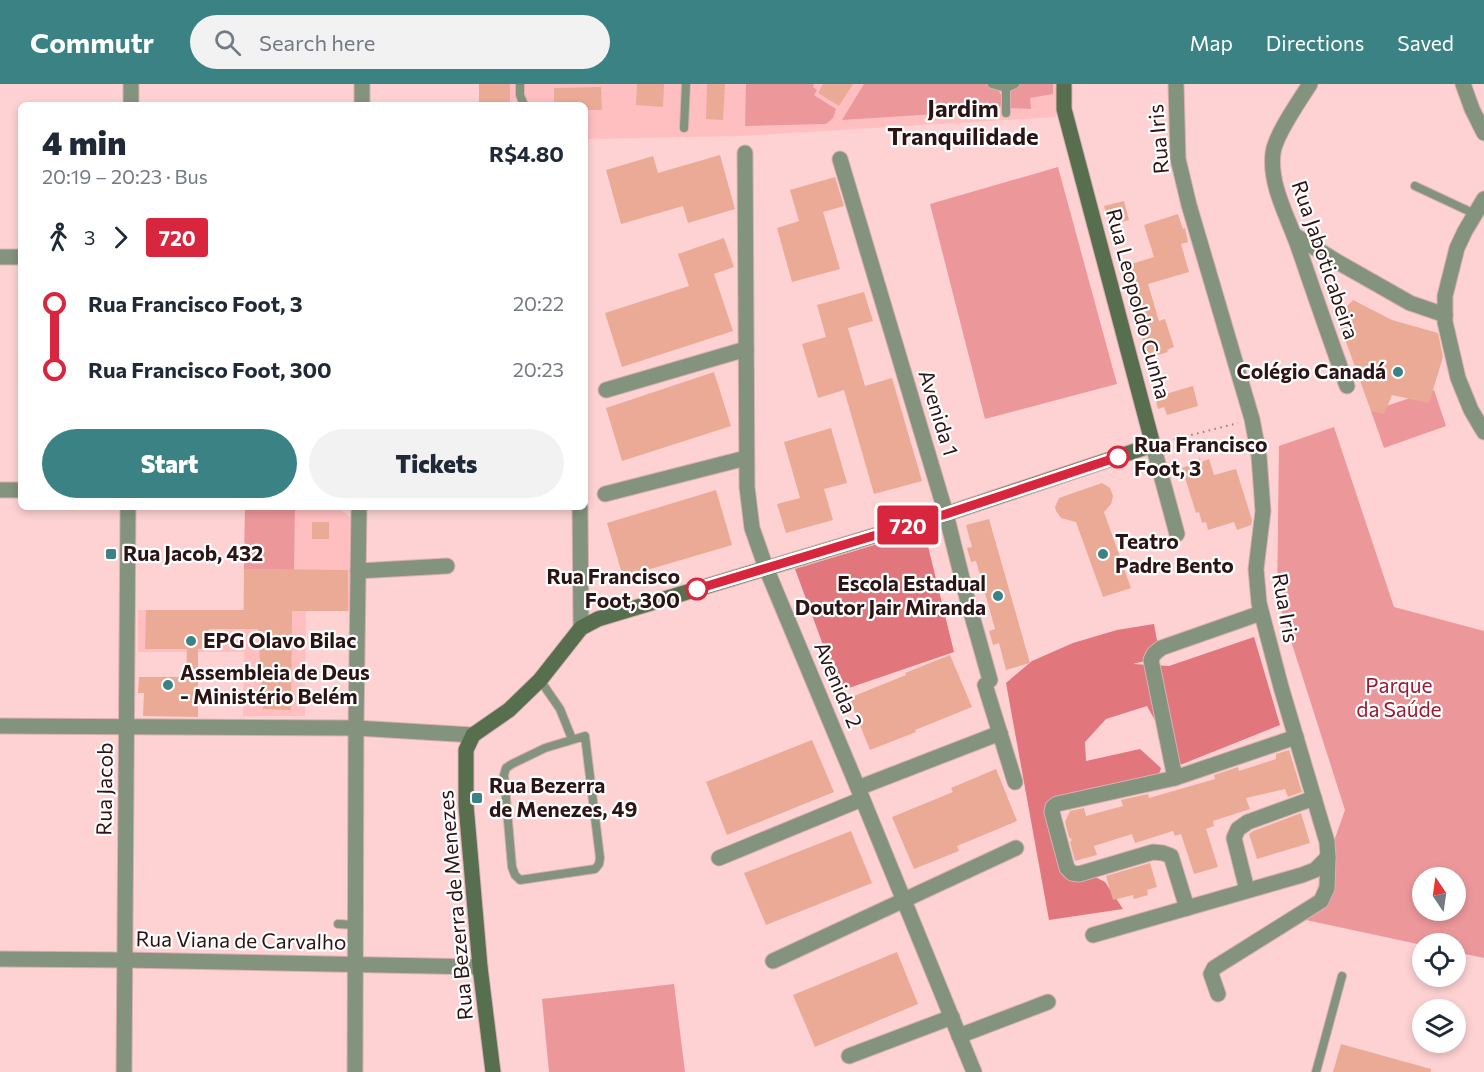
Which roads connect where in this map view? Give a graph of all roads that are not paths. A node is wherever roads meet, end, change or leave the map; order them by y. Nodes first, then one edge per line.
1 (131, 84) edge
2 (362, 84) edge
3 (520, 84) edge
4 (686, 84) edge
5 (992, 84) edge
6 (1015, 84) edge
7 (1064, 84) edge
8 (1176, 84) edge
9 (1310, 84) edge
10 (1463, 84) edge
11 (1006, 88) junction
12 (131, 102) edge
13 (362, 102) edge
14 (523, 102) edge
15 (1006, 113) dead end
16 (684, 128) dead end
17 (1484, 133) edge
18 (745, 153) dead end
19 (840, 159) dead end
20 (1415, 186) dead end
21 (1484, 199) edge
22 (1474, 214) junction
23 (1294, 235) junction
24 (0, 257) edge
25 (18, 257) edge
26 (1445, 315) junction
27 (746, 349) junction
28 (1347, 386) dead end
29 (606, 390) dead end
30 (1484, 432) edge
31 (1153, 445) junction
32 (747, 458) junction
33 (0, 490) edge
34 (18, 490) edge
35 (605, 494) dead end
36 (128, 510) edge
37 (359, 510) edge
38 (580, 510) edge
39 (946, 514) junction
40 (1177, 534) dead end
41 (447, 566) dead end
42 (766, 568) junction
43 (358, 571) junction
44 (1261, 613) junction
45 (581, 628) junction
46 (540, 680) junction
47 (0, 726) edge
48 (127, 728) junction
49 (356, 728) junction
50 (1000, 733) junction
51 (472, 735) junction
52 (1296, 737) junction
53 (572, 739) junction
54 (1175, 778) junction
55 (1015, 782) dead end
56 (860, 793) junction
57 (1314, 798) junction
58 (1016, 848) dead end
59 (1328, 857) junction
60 (719, 858) dead end
61 (1246, 890) junction
62 (904, 900) junction
63 (1187, 908) junction
64 (338, 924) dead end
65 (355, 925) junction
66 (1093, 935) dead end
67 (0, 959) edge
68 (125, 960) junction
69 (773, 961) dead end
70 (355, 965) junction
71 (480, 967) junction
72 (1342, 976) dead end
73 (1218, 994) dead end
74 (1048, 1002) dead end
75 (952, 1017) junction
76 (959, 1036) junction
77 (849, 1056) dead end
78 (124, 1072) edge
79 (355, 1072) edge
80 (493, 1072) edge
81 (974, 1072) edge
82 (1316, 1072) edge

1 - 12 street
2 - 13 street
3 - 14 lane
4 - 16 lane
5 - 11 lane
6 - 11 lane
7 - 31 street, Rua Leopoldo Cunha
8 - 44 street, Rua Iris
9 - 23 street, Rua Jaboticabeira
10 - 17 street
11 - 15 lane
18 - 27 street, Avenida 2
19 - 39 street, Avenida 1
20 - 22 lane
21 - 22 street
22 - 26 street
23 - 26 street
23 - 28 street, Rua Jaboticabeira
24 - 25 street
26 - 30 street
27 - 29 street
27 - 32 street, Avenida 2
31 - 39 street
31 - 40 street, Rua Leopoldo Cunha
32 - 35 street
32 - 42 street, Avenida 2
33 - 34 street
36 - 48 street, Rua Jacob
37 - 43 street
38 - 45 street
39 - 42 street
39 - 50 street, Avenida 1
41 - 43 street
42 - 45 street
42 - 56 street, Avenida 2
43 - 49 street
44 - 52 street, Rua Iris
44 - 54 street
45 - 46 street
46 - 51 street
46 - 53 lane
47 - 48 street
48 - 49 street
48 - 68 street, Rua Jacob
49 - 51 street
49 - 65 street
50 - 55 street, Avenida 1
50 - 56 street
51 - 71 street, Rua Bezerra de Menezes
52 - 54 street
52 - 57 street, Rua Iris
53 - 53 lane
54 - 63 street
56 - 60 street
56 - 62 street, Avenida 2
57 - 59 street, Rua Iris
57 - 61 street
58 - 62 street
59 - 61 street
59 - 73 street, Rua Iris
61 - 63 street
62 - 69 street
62 - 75 street, Avenida 2
63 - 66 street
64 - 65 lane
65 - 70 street
67 - 68 street, Rua Viana de Carvalho
68 - 70 street, Rua Viana de Carvalho
68 - 78 street, Rua Jacob
70 - 71 street, Rua Viana de Carvalho
70 - 79 street
71 - 80 street, Rua Bezerra de Menezes
72 - 82 lane
74 - 76 street
75 - 76 street, Avenida 2
75 - 77 street
76 - 81 street, Avenida 2

